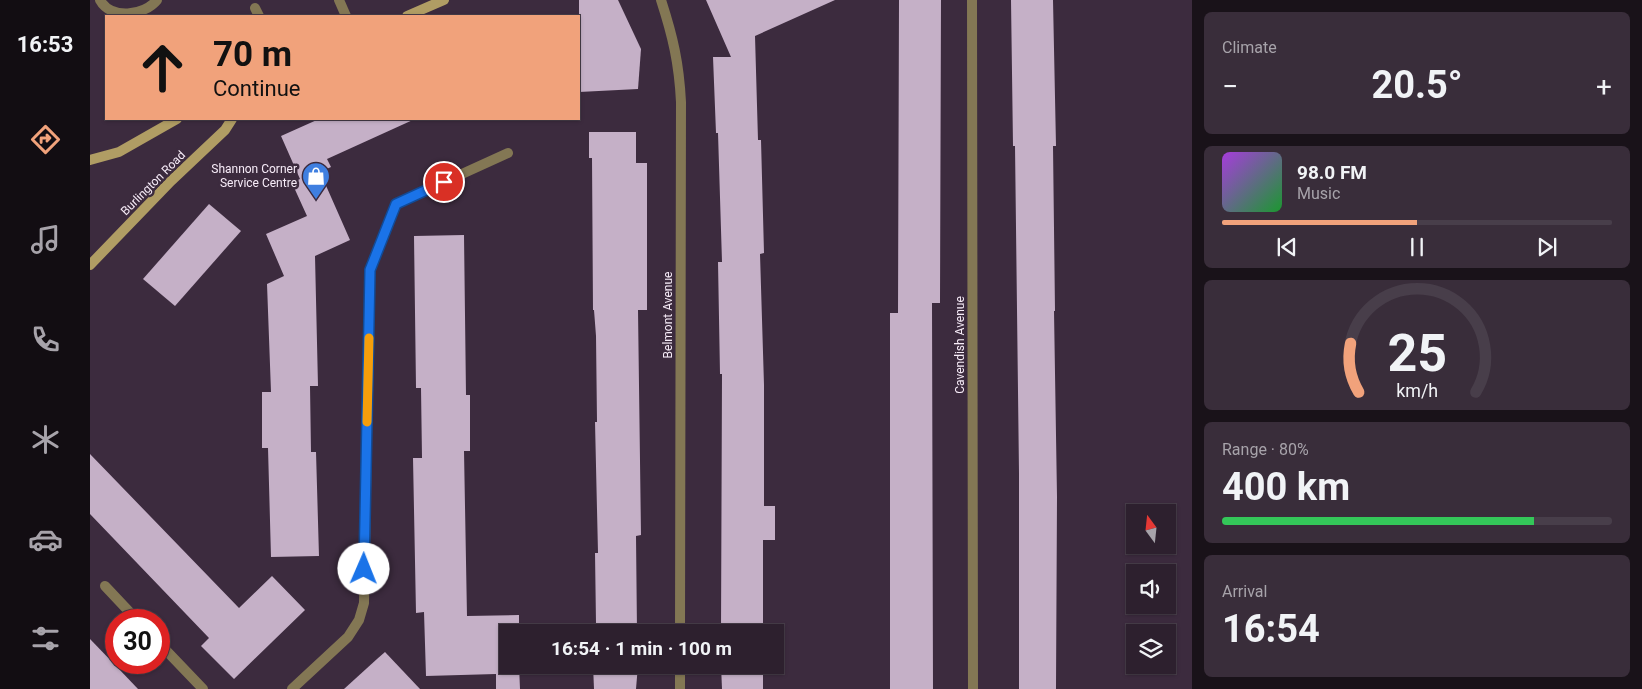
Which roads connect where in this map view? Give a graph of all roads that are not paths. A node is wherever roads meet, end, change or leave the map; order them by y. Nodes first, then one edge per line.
1 (100, 0) edge
2 (157, 0) edge
3 (339, 0) edge
4 (444, 0) edge
5 (661, 0) edge
6 (972, 0) edge
7 (346, 15) edge
8 (409, 15) edge
9 (175, 120) edge
10 (231, 120) edge
11 (508, 153) dead end
12 (90, 160) edge
13 (90, 265) edge
14 (105, 586) dead end
15 (127, 609) edge
16 (680, 624) edge
17 (170, 654) edge
18 (680, 674) edge
19 (203, 689) edge
20 (292, 689) edge
21 (680, 689) edge
22 (973, 689) edge

1 - 2 street
3 - 7 street
4 - 8 main road
5 - 16 street, Belmont Avenue
6 - 22 street, Cavendish Avenue
9 - 12 main road
10 - 13 main road, Burlington Road
11 - 20 street
14 - 15 street
17 - 19 street
18 - 21 street

